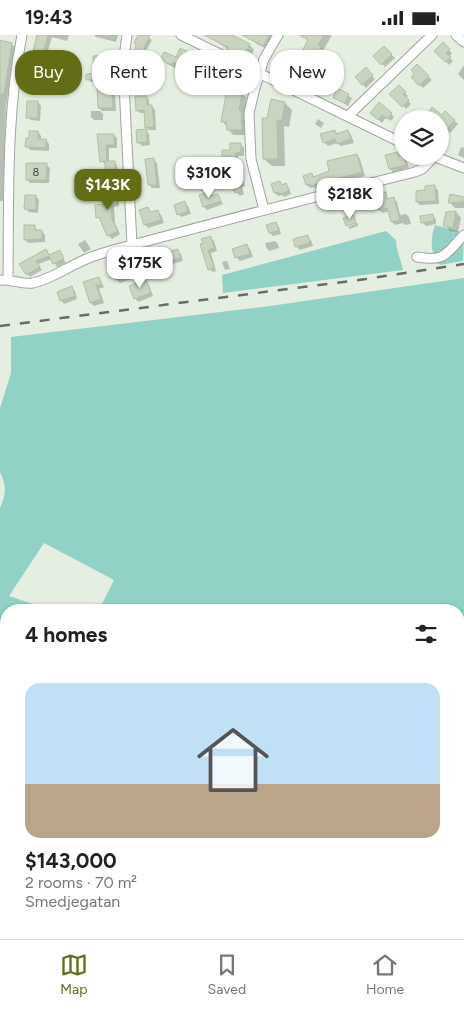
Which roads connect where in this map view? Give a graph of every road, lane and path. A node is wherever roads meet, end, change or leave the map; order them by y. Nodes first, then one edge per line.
1 (22, 35) edge
2 (127, 35) edge
3 (180, 35) edge
4 (278, 35) edge
5 (432, 35) edge
6 (456, 35) edge
7 (464, 42) edge
8 (211, 50) edge
9 (260, 74) joint
10 (253, 95) edge
11 (348, 116) junction
12 (394, 139) edge
13 (449, 162) edge
14 (426, 165) edge
15 (464, 167) edge
16 (264, 209) junction
17 (464, 235) edge
18 (132, 245) junction
19 (417, 257) dead end
20 (4, 280) edge

1 - 20 street
2 - 18 street
3 - 8 street
4 - 9 street
5 - 11 street
6 - 7 street
9 - 11 street
10 - 16 street
11 - 12 street
13 - 15 street
14 - 16 street
16 - 18 street
17 - 19 street
18 - 20 street

